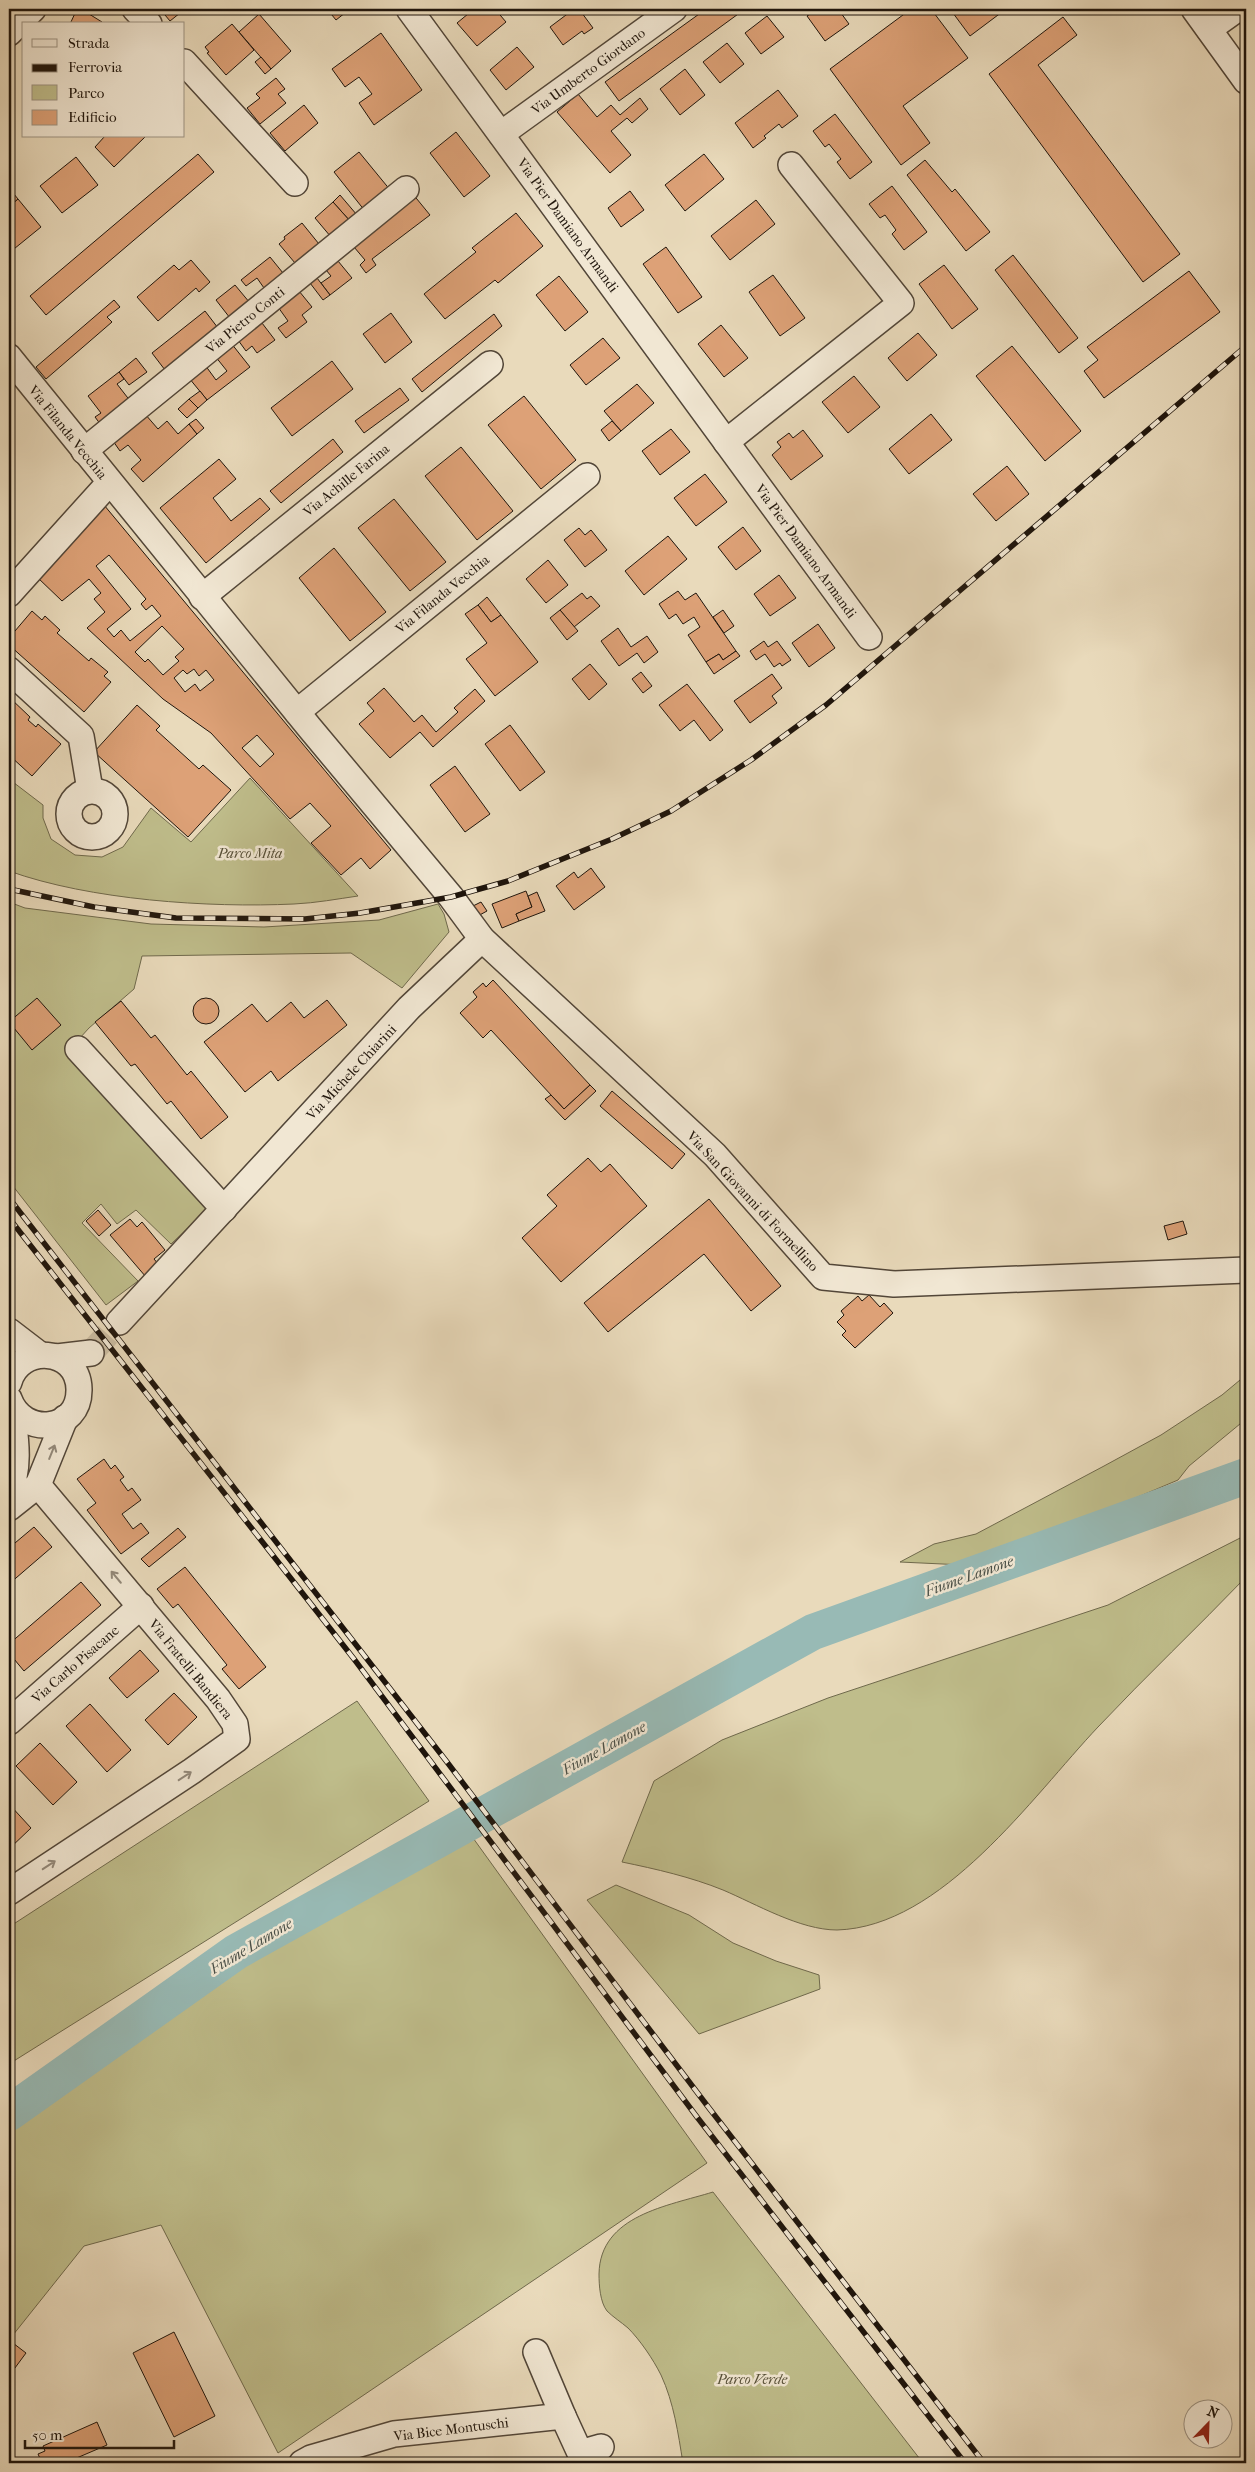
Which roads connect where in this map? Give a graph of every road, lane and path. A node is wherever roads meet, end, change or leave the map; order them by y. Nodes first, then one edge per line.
1 (33, 9) edge
2 (135, 9) edge
3 (674, 9) edge
4 (1194, 9) edge
5 (1237, 9) edge
6 (421, 13) edge
7 (147, 22) edge
8 (1209, 29) junction
9 (9, 33) edge
10 (185, 63) edge
11 (1246, 81) edge
12 (501, 134) junction
13 (791, 165) dead end
14 (295, 183) dead end
15 (406, 189) dead end
16 (9, 357) edge
17 (490, 364) dead end
18 (726, 442) junction
19 (84, 452) junction
20 (587, 476) dead end
21 (109, 483) junction
22 (9, 594) edge
23 (202, 596) junction
24 (869, 637) dead end
25 (9, 670) edge
26 (297, 712) junction
27 (90, 790) dead end
28 (482, 939) junction
29 (78, 1050) dead end
30 (224, 1209) junction
31 (1246, 1270) edge
32 (119, 1322) tunnel mouth
33 (9, 1332) edge
34 (48, 1356) junction
35 (77, 1378) junction
36 (9, 1382) edge
37 (10, 1403) edge
38 (65, 1418) junction
39 (38, 1485) junction
40 (9, 1492) edge
41 (9, 1508) edge
42 (141, 1606) junction
43 (9, 1722) edge
44 (9, 1892) edge
45 (536, 2352) dead end
46 (563, 2416) junction
47 (600, 2447) dead end
48 (308, 2461) edge

1 - 9 street
2 - 7 street
3 - 12 street, Via Umberto Giordano
4 - 8 street
5 - 8 street
6 - 12 street, Via Pier Damiano Armandi
8 - 11 street
10 - 14 street
12 - 18 street, Via Pier Damiano Armandi
13 - 18 street
15 - 19 street, Via Pietro Conti
16 - 19 street, Via Filanda Vecchia
17 - 23 street, Via Achille Farina
18 - 24 street, Via Pier Damiano Armandi
19 - 21 street, Via Filanda Vecchia
20 - 26 street, Via Filanda Vecchia
21 - 22 street, Via Filanda Vecchia
21 - 23 street, Via Filanda Vecchia
23 - 26 street, Via Filanda Vecchia
25 - 27 street
26 - 28 street, Via Filanda Vecchia
28 - 30 street, Via Michele Chiarini
28 - 31 street, Via San Giovanni di Formellino
29 - 30 street
30 - 32 street, Via Michele Chiarini
33 - 34 street
34 - 35 street
34 - 35 street
34 - 36 street
35 - 38 street
37 - 38 street
37 - 40 street
39 -> 38 street
39 - 41 street
42 -> 39 street, Via Fratelli Bandiera
42 - 43 street, Via Carlo Pisacane
44 -> 42 street, Via Fratelli Bandiera
45 - 46 street
46 - 47 street
46 - 48 street, Via Bice Montuschi

